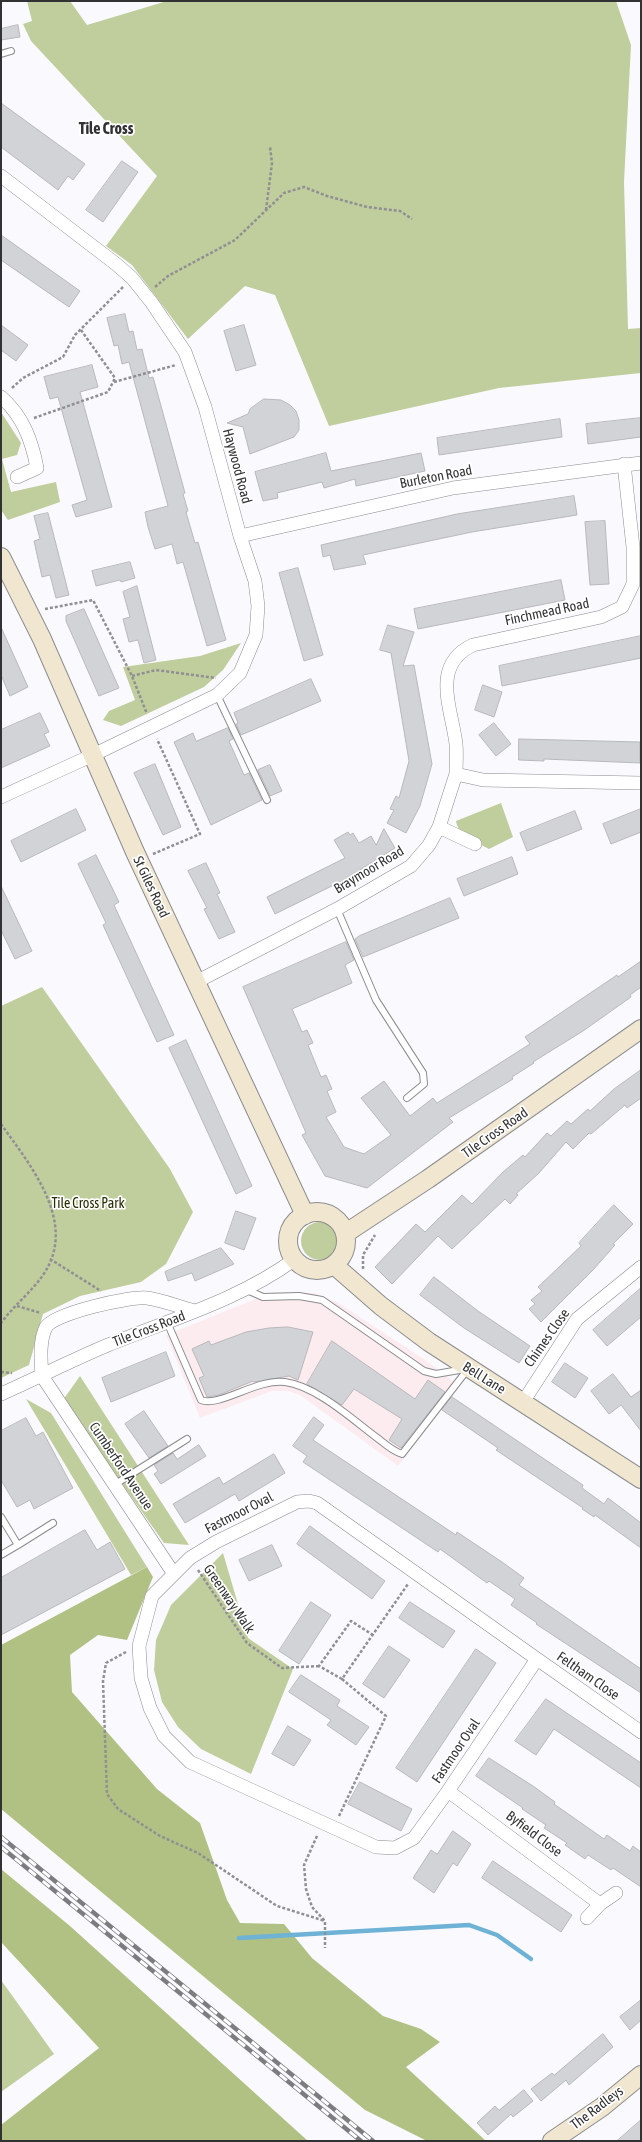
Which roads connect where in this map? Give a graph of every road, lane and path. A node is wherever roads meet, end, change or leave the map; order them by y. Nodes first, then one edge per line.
1 (11, 51) dead end
2 (1, 54) edge
3 (270, 147) dead end
4 (1, 176) edge
5 (266, 210) junction
6 (412, 219) dead end
7 (132, 278) junction
8 (146, 295) junction
9 (81, 330) junction
10 (188, 362) junction
11 (113, 382) junction
12 (2, 398) edge
13 (22, 422) junction
14 (641, 463) edge
15 (624, 464) junction
16 (18, 477) dead end
17 (240, 536) junction
18 (1, 557) edge
19 (132, 676) dead end
20 (231, 681) junction
21 (217, 695) junction
22 (93, 755) junction
23 (456, 774) junction
24 (641, 783) edge
25 (1, 797) edge
26 (266, 800) dead end
27 (439, 827) junction
28 (475, 844) dead end
29 (337, 908) junction
30 (196, 982) junction
31 (641, 1029) edge
32 (407, 1098) dead end
33 (1, 1124) edge
34 (305, 1215) junction
35 (377, 1231) dead end
36 (346, 1233) junction
37 (295, 1259) junction
38 (50, 1260) junction
39 (334, 1265) junction
40 (641, 1267) edge
41 (363, 1273) dead end
42 (246, 1290) junction
43 (117, 1300) junction
44 (17, 1306) junction
45 (195, 1311) junction
46 (58, 1318) junction
47 (167, 1322) junction
48 (1, 1323) edge
49 (468, 1369) junction
50 (42, 1376) junction
51 (1, 1394) edge
52 (523, 1402) junction
53 (187, 1439) dead end
54 (641, 1479) edge
55 (114, 1485) junction
56 (1, 1517) edge
57 (53, 1524) dead end
58 (18, 1545) junction
59 (1, 1555) edge
60 (190, 1558) junction
61 (174, 1574) junction
62 (415, 1574) junction
63 (373, 1635) junction
64 (139, 1646) junction
65 (537, 1659) junction
66 (320, 1666) junction
67 (342, 1679) junction
68 (641, 1732) edge
69 (448, 1791) junction
70 (328, 1825) junction
71 (616, 1893) dead end
72 (600, 1904) junction
73 (587, 1918) dead end
74 (325, 1921) junction
75 (325, 1948) dead end
76 (641, 2075) edge
77 (552, 2141) edge

1 - 2 lane
3 - 5 path
4 - 7 street, Haywood Road
5 - 6 path
5 - 8 path
7 - 8 street, Haywood Road
7 - 9 path
8 - 10 street, Haywood Road
9 - 11 path
9 - 12 path
10 - 11 path
10 - 17 street, Haywood Road
11 - 13 path
12 - 13 street
13 - 16 street
14 - 15 street, Burleton Road
15 - 17 street, Burleton Road
15 - 23 street, Finchmead Road
17 - 20 street, Haywood Road
18 - 22 street, St Giles Road
19 - 20 path
20 - 21 street, Haywood Road
21 - 22 street, Haywood Road
21 - 26 lane
22 - 25 street, Haywood Road
22 - 30 street, St Giles Road
23 - 24 street
23 - 27 street, Braymoor Road
27 - 28 street
27 - 29 street, Braymoor Road
29 - 30 street, Braymoor Road
29 - 32 lane
30 - 34 street, St Giles Road
31 - 36 street, Tile Cross Road
33 - 38 path
34 - 36 street
34 - 37 street
35 - 41 path
36 - 39 street
37 - 39 street
37 - 42 street, Tile Cross Road
38 - 43 path
38 - 44 path
39 - 49 street, Bell Lane
40 - 52 street, Chimes Close
42 - 45 street, Tile Cross Road
42 - 49 lane
43 - 45 street
43 - 46 street
44 - 46 path
44 - 48 path
45 - 47 street, Tile Cross Road
46 - 50 street
47 - 49 lane
47 - 50 street, Tile Cross Road
49 - 52 street, Bell Lane
50 - 51 street, Tile Cross Road
50 - 55 street, Cumberford Avenue
52 - 54 street, Bell Lane
53 - 55 lane
55 - 61 street, Cumberford Avenue
56 - 58 lane
57 - 58 lane
58 - 59 lane
60 - 61 street, Fastmoor Oval
60 - 62 street, Fastmoor Oval
60 - 66 path, Greenway Walk
61 - 64 street, Fastmoor Oval
62 - 63 path
62 - 65 street, Fastmoor Oval
63 - 66 path
63 - 67 path
64 - 70 street, Fastmoor Oval
64 - 74 path
65 - 68 street, Feltham Close
65 - 69 street, Fastmoor Oval
66 - 67 path
67 - 70 path
69 - 70 street, Fastmoor Oval
69 - 72 street, Byfield Close
70 - 74 path
71 - 72 street
72 - 73 street
74 - 75 path
76 - 77 street, The Radleys

